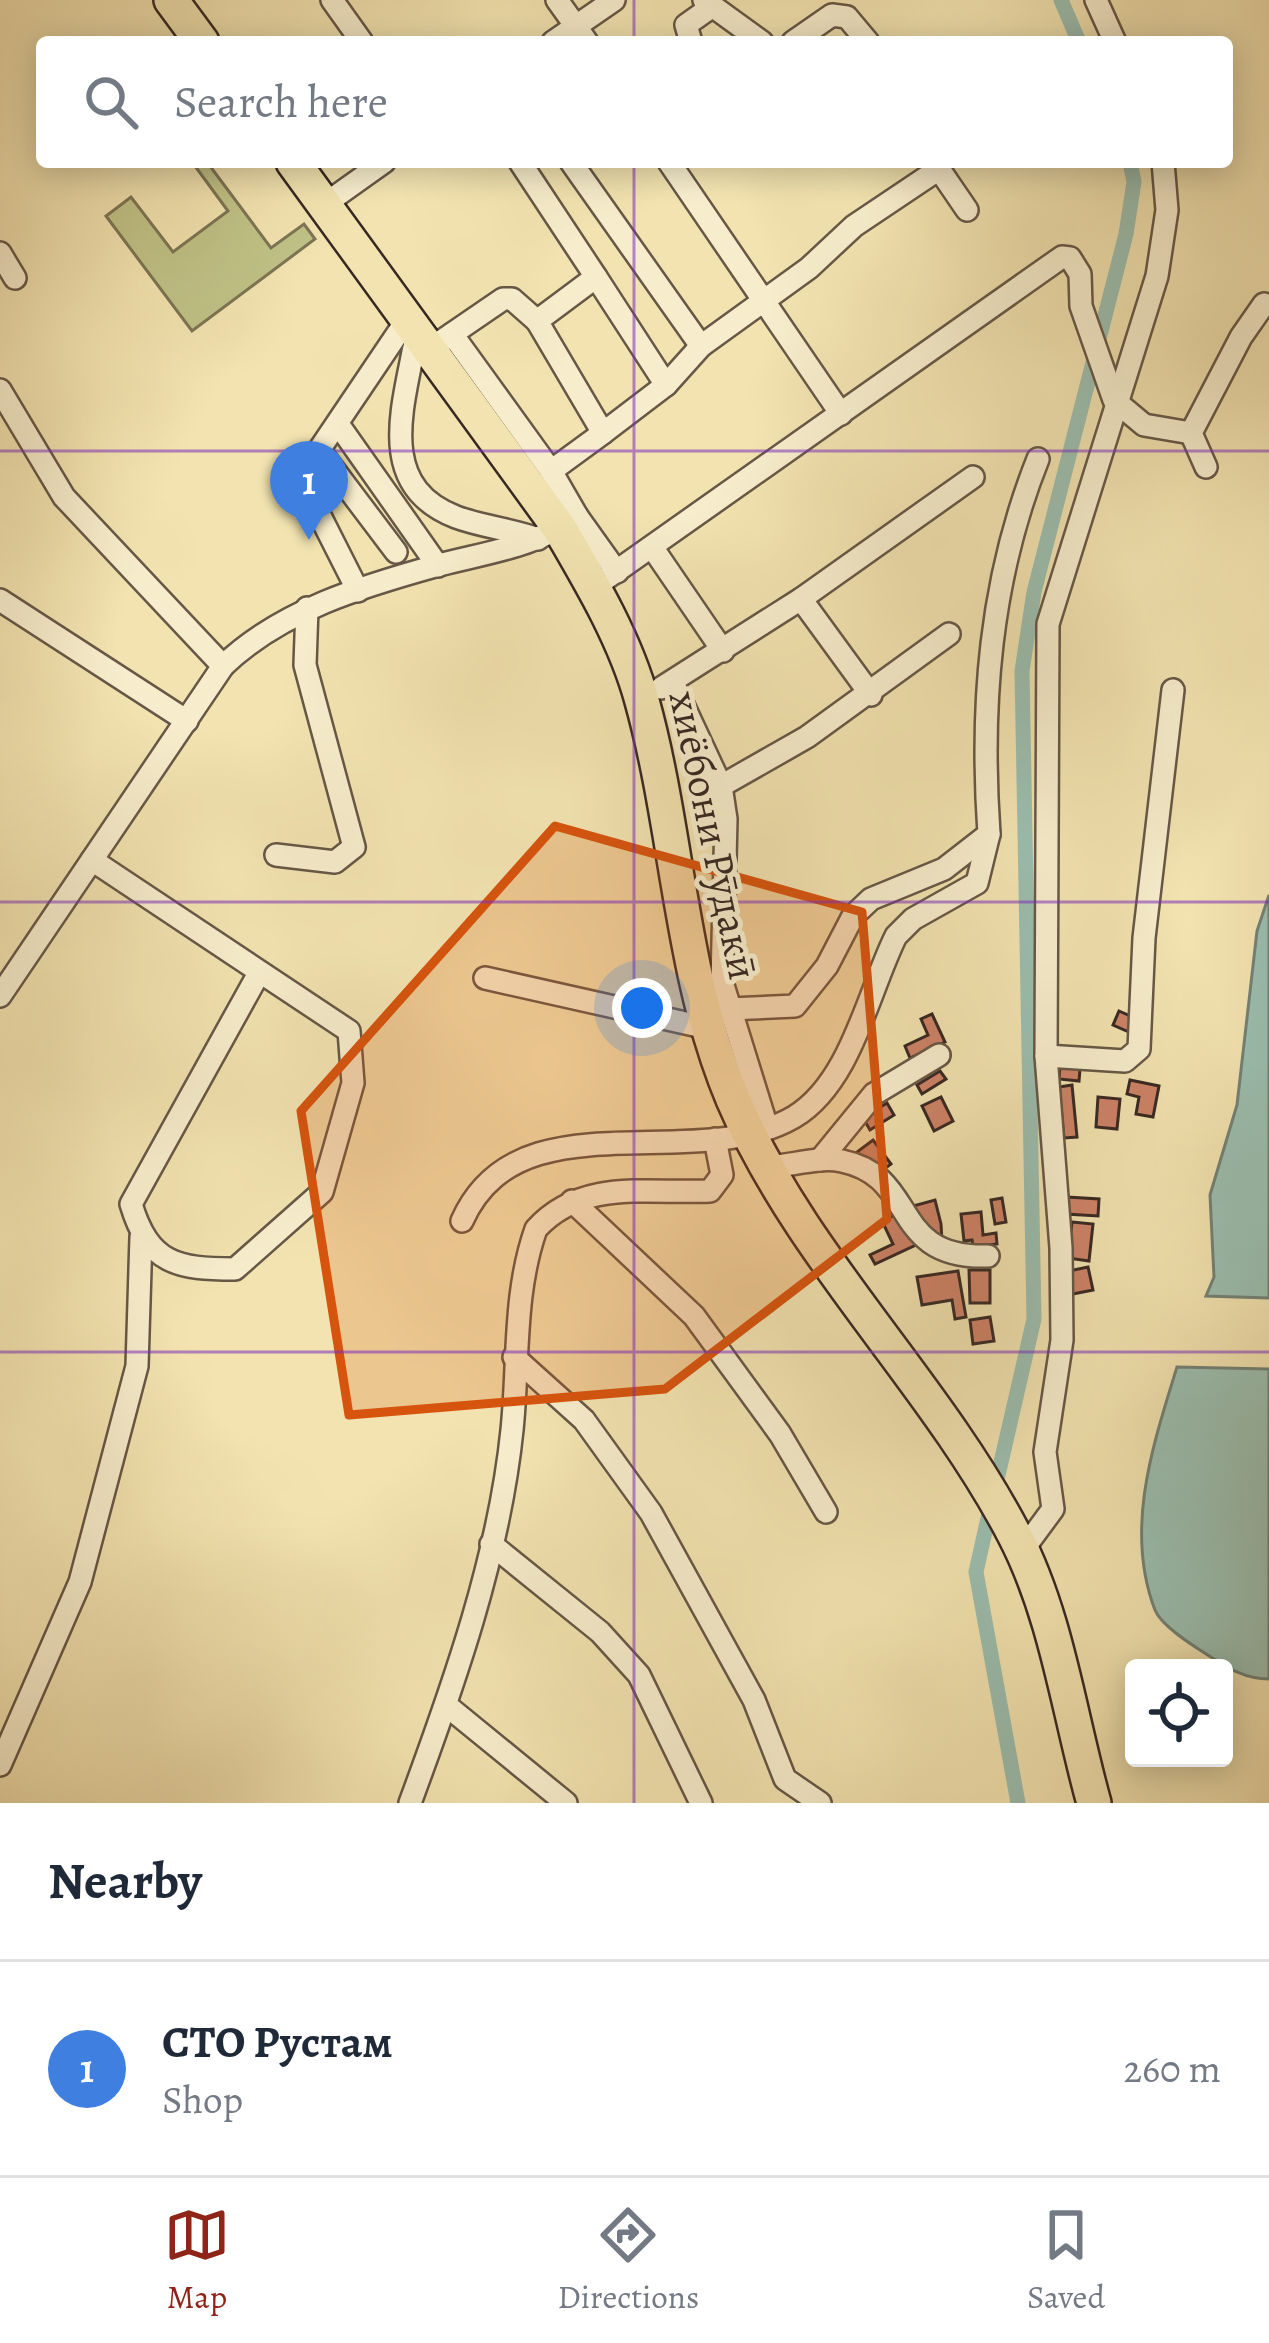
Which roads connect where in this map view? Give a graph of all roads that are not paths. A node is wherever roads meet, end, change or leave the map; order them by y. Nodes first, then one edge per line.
1 (171, 0) edge
2 (332, 0) edge
3 (557, 0) edge
4 (614, 0) edge
5 (1096, 0) edge
6 (707, 4) edge
7 (581, 33) edge
8 (198, 36) edge
9 (358, 36) edge
10 (689, 36) edge
11 (753, 36) edge
12 (802, 36) edge
13 (863, 36) edge
14 (1111, 36) edge
15 (298, 168) edge
16 (376, 168) edge
17 (524, 168) edge
18 (576, 168) edge
19 (673, 168) edge
20 (934, 168) edge
21 (938, 168) edge
22 (1163, 168) edge
23 (326, 204) junction
24 (967, 210) dead end
25 (0, 253) edge
26 (596, 277) junction
27 (15, 278) dead end
28 (762, 301) junction
29 (1264, 304) dead end
30 (537, 322) junction
31 (425, 335) junction
32 (701, 346) junction
33 (666, 385) junction
34 (0, 390) edge
35 (1112, 396) junction
36 (841, 414) junction
37 (338, 424) junction
38 (603, 433) junction
39 (1191, 433) junction
40 (319, 450) junction
41 (1038, 459) dead end
42 (1207, 467) dead end
43 (551, 471) junction
44 (973, 477) dead end
45 (558, 528) junction
46 (652, 547) junction
47 (396, 553) dead end
48 (438, 566) junction
49 (605, 579) junction
50 (358, 591) junction
51 (801, 599) junction
52 (0, 600) edge
53 (307, 608) junction
54 (949, 634) dead end
55 (723, 651) junction
56 (224, 665) junction
57 (673, 682) junction
58 (1173, 690) dead end
59 (871, 695) junction
60 (642, 698) junction
61 (187, 722) junction
62 (721, 786) junction
63 (988, 834) junction
64 (276, 855) dead end
65 (92, 860) junction
66 (259, 973) junction
67 (485, 979) dead end
68 (0, 996) edge
69 (715, 1016) junction
70 (939, 1055) dead end
71 (1046, 1056) junction
72 (758, 1129) junction
73 (715, 1139) junction
74 (820, 1160) junction
75 (768, 1167) junction
76 (572, 1201) junction
77 (462, 1221) dead end
78 (141, 1237) junction
79 (988, 1256) dead end
80 (514, 1357) junction
81 (826, 1513) dead end
82 (1017, 1540) junction
83 (490, 1544) junction
84 (446, 1705) junction
85 (0, 1765) edge
86 (410, 1803) edge
87 (566, 1803) edge
88 (701, 1803) edge
89 (820, 1803) edge
90 (1094, 1803) edge

1 - 8 highway
2 - 9 street
3 - 7 street
4 - 7 street
5 - 14 street
6 - 10 street
6 - 11 street
12 - 13 street
15 - 23 highway, хиёбони Рӯдакӣ
16 - 23 street
17 - 26 street
18 - 32 street
19 - 28 street
20 - 28 street
21 - 24 street
22 - 35 street
23 - 31 highway, хиёбони Рӯдакӣ
25 - 27 street
26 - 30 street
26 - 33 street
28 - 32 street
28 - 36 street
29 - 39 street
30 - 31 street
30 - 38 street
31 - 37 street
31 - 43 street
31 - 45 highway, хиёбони Рӯдакӣ
31 - 45 street
32 - 33 street
33 - 38 street
34 - 56 street
35 - 36 street
35 - 39 street
35 - 71 street
36 - 46 street
37 - 40 street
37 - 48 street
38 - 43 street
39 - 42 street
40 - 47 street
40 - 50 street
41 - 63 street
43 - 45 street
44 - 51 street
45 - 48 street
45 - 49 highway, хиёбони Рӯдакӣ
46 - 49 street
46 - 55 street
48 - 50 street
49 - 60 highway, хиёбони Рӯдакӣ
50 - 53 street
51 - 55 street
51 - 59 street
52 - 61 street
53 - 56 street
53 - 64 street
54 - 59 street
55 - 57 street
56 - 61 street
57 - 60 street
57 - 62 street
58 - 71 street
59 - 62 street
60 - 69 highway, хиёбони Рӯдакӣ
61 - 65 street
62 - 69 street
63 - 69 street
63 - 72 street
65 - 66 street
65 - 68 street
66 - 78 street
66 - 78 street
67 - 69 street
69 - 72 highway, хиёбони Рӯдакӣ
70 - 74 street
71 - 82 street
72 - 73 street
72 - 75 highway, хиёбони Рӯдакӣ
73 - 76 street
73 - 77 street
74 - 75 street
74 - 79 street
75 - 82 highway, хиёбони Рӯдакӣ
76 - 80 street
76 - 81 street
78 - 85 street
80 - 83 street
80 - 89 street
82 - 90 highway, хиёбони Рӯдакӣ
83 - 84 street
83 - 88 street
84 - 86 street
84 - 87 street

